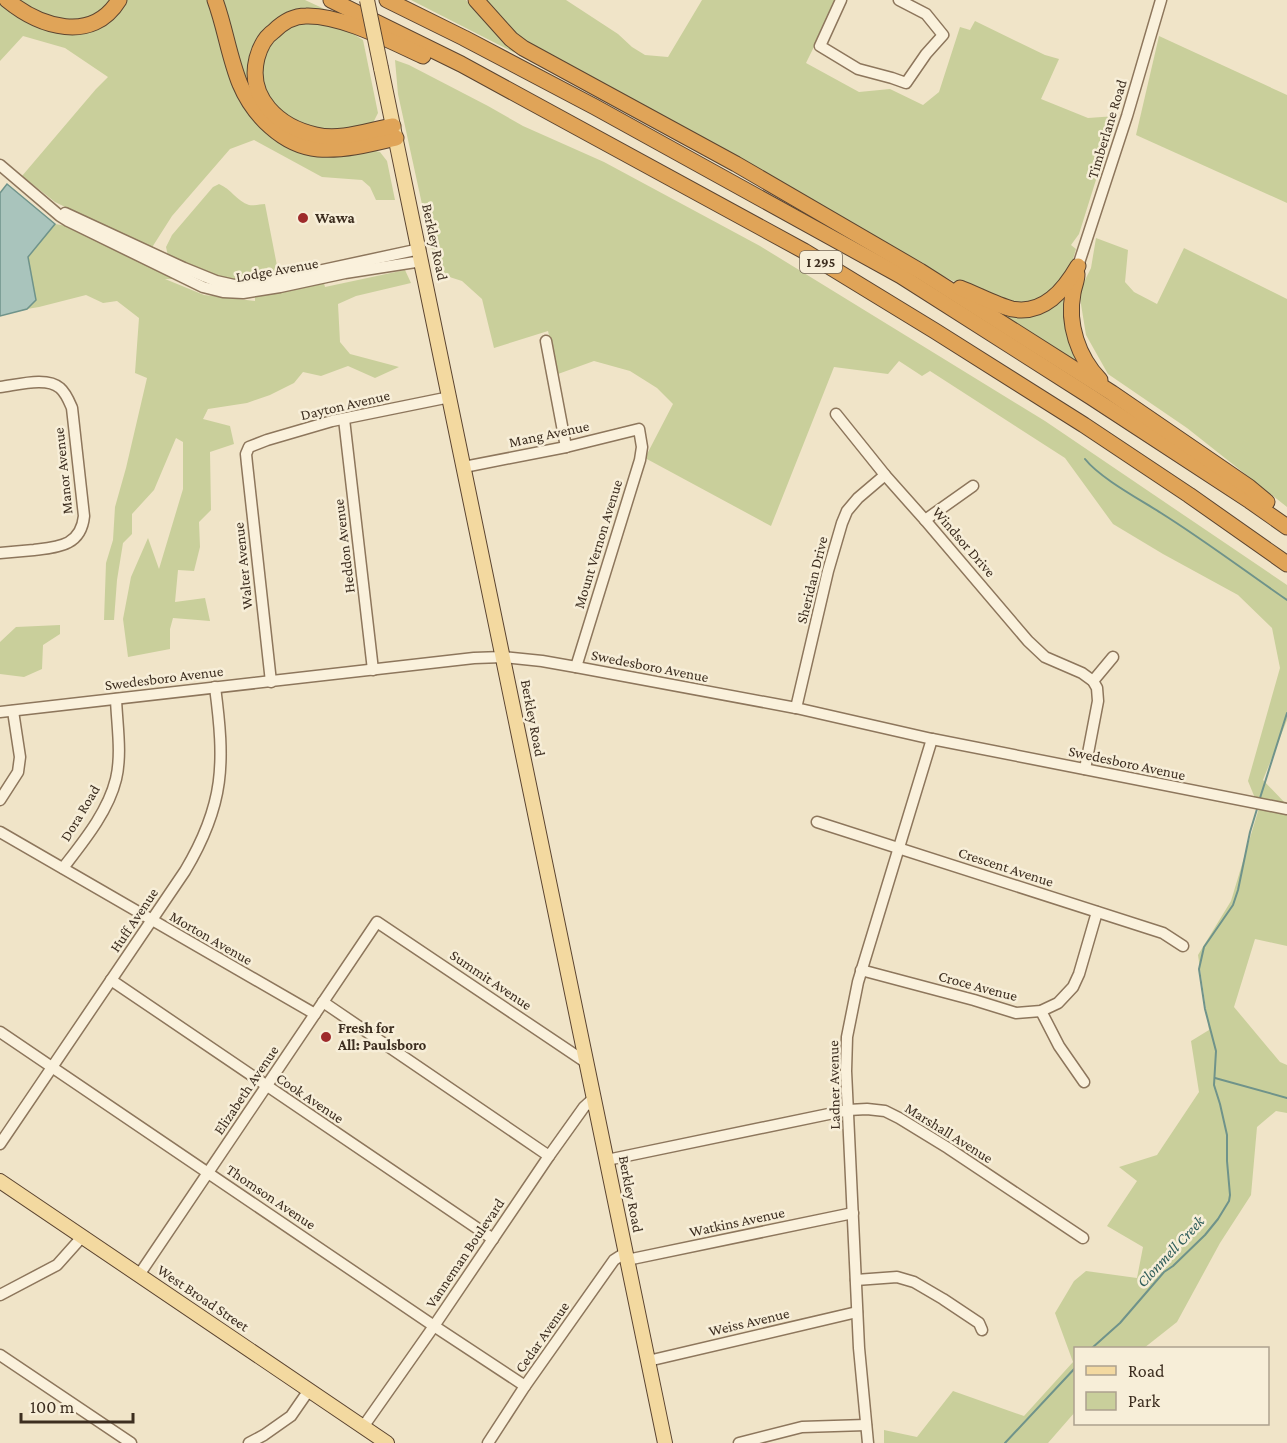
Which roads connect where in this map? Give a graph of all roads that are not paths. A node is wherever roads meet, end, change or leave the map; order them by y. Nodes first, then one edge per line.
1 (7, 0) edge
2 (119, 0) edge
3 (214, 0) edge
4 (331, 0) edge
5 (367, 0) edge
6 (387, 0) edge
7 (476, 0) edge
8 (841, 0) edge
9 (898, 0) edge
10 (1161, 0) edge
11 (394, 132) junction
12 (0, 165) edge
13 (778, 237) junction
14 (421, 255) junction
15 (1078, 266) junction
16 (920, 271) junction
17 (546, 341) dead end
18 (0, 387) edge
19 (1112, 393) junction
20 (450, 397) junction
21 (836, 414) dead end
22 (344, 419) junction
23 (639, 429) joint
24 (249, 447) joint
25 (566, 447) junction
26 (464, 467) junction
27 (885, 475) junction
28 (973, 486) dead end
29 (926, 520) junction
30 (1287, 520) edge
31 (1287, 527) edge
32 (0, 553) edge
33 (1287, 564) edge
34 (504, 657) junction
35 (1113, 657) dead end
36 (576, 667) junction
37 (374, 670) junction
38 (1093, 681) junction
39 (271, 682) junction
40 (214, 687) junction
41 (116, 699) junction
42 (796, 708) junction
43 (13, 711) junction
44 (0, 712) edge
45 (932, 739) junction
46 (1085, 769) junction
47 (0, 800) edge
48 (1287, 809) edge
49 (817, 822) dead end
50 (0, 832) edge
51 (898, 849) junction
52 (63, 868) junction
53 (1097, 912) junction
54 (151, 920) junction
55 (377, 922) joint
56 (1183, 946) dead end
57 (861, 970) junction
58 (111, 980) junction
59 (323, 1002) junction
60 (1041, 1011) junction
61 (315, 1014) junction
62 (0, 1032) edge
63 (587, 1063) junction
64 (52, 1068) junction
65 (1084, 1082) dead end
66 (266, 1086) junction
67 (594, 1098) junction
68 (848, 1110) junction
69 (0, 1144) edge
70 (549, 1156) junction
71 (607, 1160) junction
72 (208, 1173) junction
73 (0, 1181) edge
74 (853, 1213) junction
75 (82, 1237) junction
76 (1083, 1238) dead end
77 (493, 1239) junction
78 (626, 1257) junction
79 (139, 1275) junction
80 (856, 1280) junction
81 (0, 1295) edge
82 (857, 1312) junction
83 (434, 1326) junction
84 (982, 1330) dead end
85 (0, 1355) edge
86 (648, 1361) junction
87 (525, 1386) junction
88 (309, 1390) junction
89 (866, 1425) junction
90 (363, 1427) junction
91 (130, 1443) edge
92 (249, 1443) edge
93 (387, 1443) edge
94 (488, 1443) edge
95 (664, 1443) edge
96 (739, 1443) edge
97 (868, 1443) edge

1 - 2 highway
3 - 11 highway
4 - 13 highway, I 295
5 - 11 main road, Berkley Road, bridge
6 - 31 highway, I 295
7 - 16 highway
8 - 9 street
10 - 15 street, Timberlane Road
11 - 13 highway
11 - 14 main road, Berkley Road
12 - 14 street, Lodge Avenue
13 - 33 highway, I 295
14 - 20 main road, Berkley Road
15 - 16 highway
15 - 19 highway
16 - 19 highway
17 - 25 street
18 - 32 street, Manor Avenue
19 - 30 highway
20 - 22 street, Dayton Avenue
20 - 26 main road, Berkley Road
21 - 27 street, Windsor Drive
22 - 24 street, Dayton Avenue
22 - 37 street, Heddon Avenue
23 - 25 street, Mang Avenue
23 - 36 street, Mount Vernon Avenue
24 - 39 street, Walter Avenue
25 - 26 street, Mang Avenue
26 - 34 main road, Berkley Road
27 - 29 street, Windsor Drive
27 - 42 street, Sheridan Drive
28 - 29 street
29 - 38 street, Windsor Drive
34 - 36 street, Swedesboro Avenue
34 - 37 street, Swedesboro Avenue
34 - 63 main road, Berkley Road
35 - 38 street
36 - 42 street, Swedesboro Avenue
37 - 39 street, Swedesboro Avenue
38 - 46 street
39 - 40 street, Swedesboro Avenue
40 - 41 street, Swedesboro Avenue
40 - 54 street, Huff Avenue
41 - 43 street, Swedesboro Avenue
41 - 52 street, Dora Road
42 - 45 street, Swedesboro Avenue
43 - 44 street, Swedesboro Avenue
43 - 47 street
45 - 46 street, Swedesboro Avenue
45 - 51 street, Ladner Avenue
46 - 48 street, Swedesboro Avenue
49 - 51 street, Crescent Avenue
50 - 52 street, Morton Avenue
51 - 53 street, Crescent Avenue
51 - 57 street, Ladner Avenue
52 - 54 street, Morton Avenue
53 - 56 street, Crescent Avenue
53 - 60 street
54 - 58 street, Huff Avenue
54 - 61 street, Morton Avenue
55 - 59 street, Elizabeth Avenue
55 - 63 street, Summit Avenue
57 - 60 street, Croce Avenue
57 - 68 street, Ladner Avenue
58 - 64 street, Huff Avenue
58 - 66 street, Cook Avenue
59 - 61 street, Elizabeth Avenue
59 - 70 street
60 - 65 street
61 - 66 street, Elizabeth Avenue
62 - 64 street, Thomson Avenue
63 - 67 main road, Berkley Road
64 - 69 street, Huff Avenue
64 - 72 street, Thomson Avenue
66 - 72 street, Elizabeth Avenue
66 - 77 street, Cook Avenue
67 - 70 street, Vanneman Boulevard
67 - 71 main road, Berkley Road
68 - 71 street, Marshall Avenue
68 - 74 street, Ladner Avenue
68 - 76 street, Marshall Avenue
70 - 77 street, Vanneman Boulevard
71 - 78 main road, Berkley Road
72 - 79 street, Elizabeth Avenue
72 - 83 street, Thomson Avenue
73 - 75 main road, West Broad Street
74 - 78 street, Watkins Avenue
74 - 80 street, Ladner Avenue
75 - 79 main road, West Broad Street
75 - 81 street
77 - 83 street, Vanneman Boulevard
78 - 86 main road, Berkley Road
78 - 87 street, Cedar Avenue
79 - 88 main road, West Broad Street
80 - 82 street, Ladner Avenue
80 - 84 street
82 - 86 street, Weiss Avenue
82 - 89 street, Ladner Avenue
83 - 87 street, Thomson Avenue
83 - 90 street, Vanneman Boulevard
85 - 91 street
86 - 95 main road, Berkley Road
87 - 94 street, Cedar Avenue
88 - 90 main road, West Broad Street
88 - 92 street
89 - 96 street
89 - 97 street, Ladner Avenue
90 - 93 main road, West Broad Street

